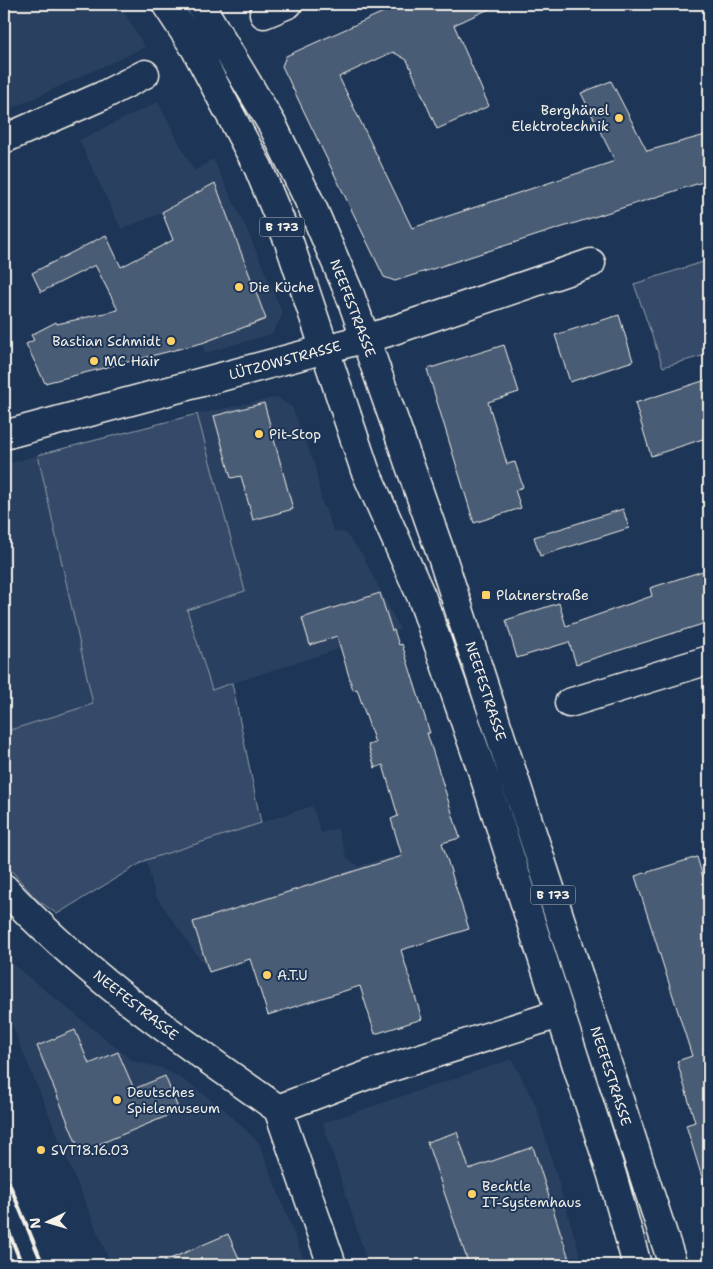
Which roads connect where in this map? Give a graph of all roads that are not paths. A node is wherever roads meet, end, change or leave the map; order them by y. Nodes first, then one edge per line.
1 (166, 4) edge
2 (200, 4) edge
3 (145, 74) dead end
4 (4, 139) edge
5 (591, 263) dead end
6 (365, 338) junction
7 (325, 350) junction
8 (4, 435) edge
9 (709, 660) edge
10 (569, 703) dead end
11 (4, 888) edge
12 (559, 1014) junction
13 (278, 1109) junction
14 (332, 1265) edge
15 (637, 1265) edge
16 (673, 1265) edge

1 - 7 main road, NEEFESTRASSE / B 173
2 - 6 main road, NEEFESTRASSE / B 173
3 - 4 main road
5 - 6 main road, LÜTZOWSTRASSE
6 - 7 main road, LÜTZOWSTRASSE
6 - 16 main road, NEEFESTRASSE / B 173
7 - 8 main road, LÜTZOWSTRASSE
7 - 12 main road, NEEFESTRASSE / B 173
9 - 10 main road
11 - 13 main road, NEEFESTRASSE
12 - 13 main road
12 - 15 main road, NEEFESTRASSE / B 173
13 - 14 main road

